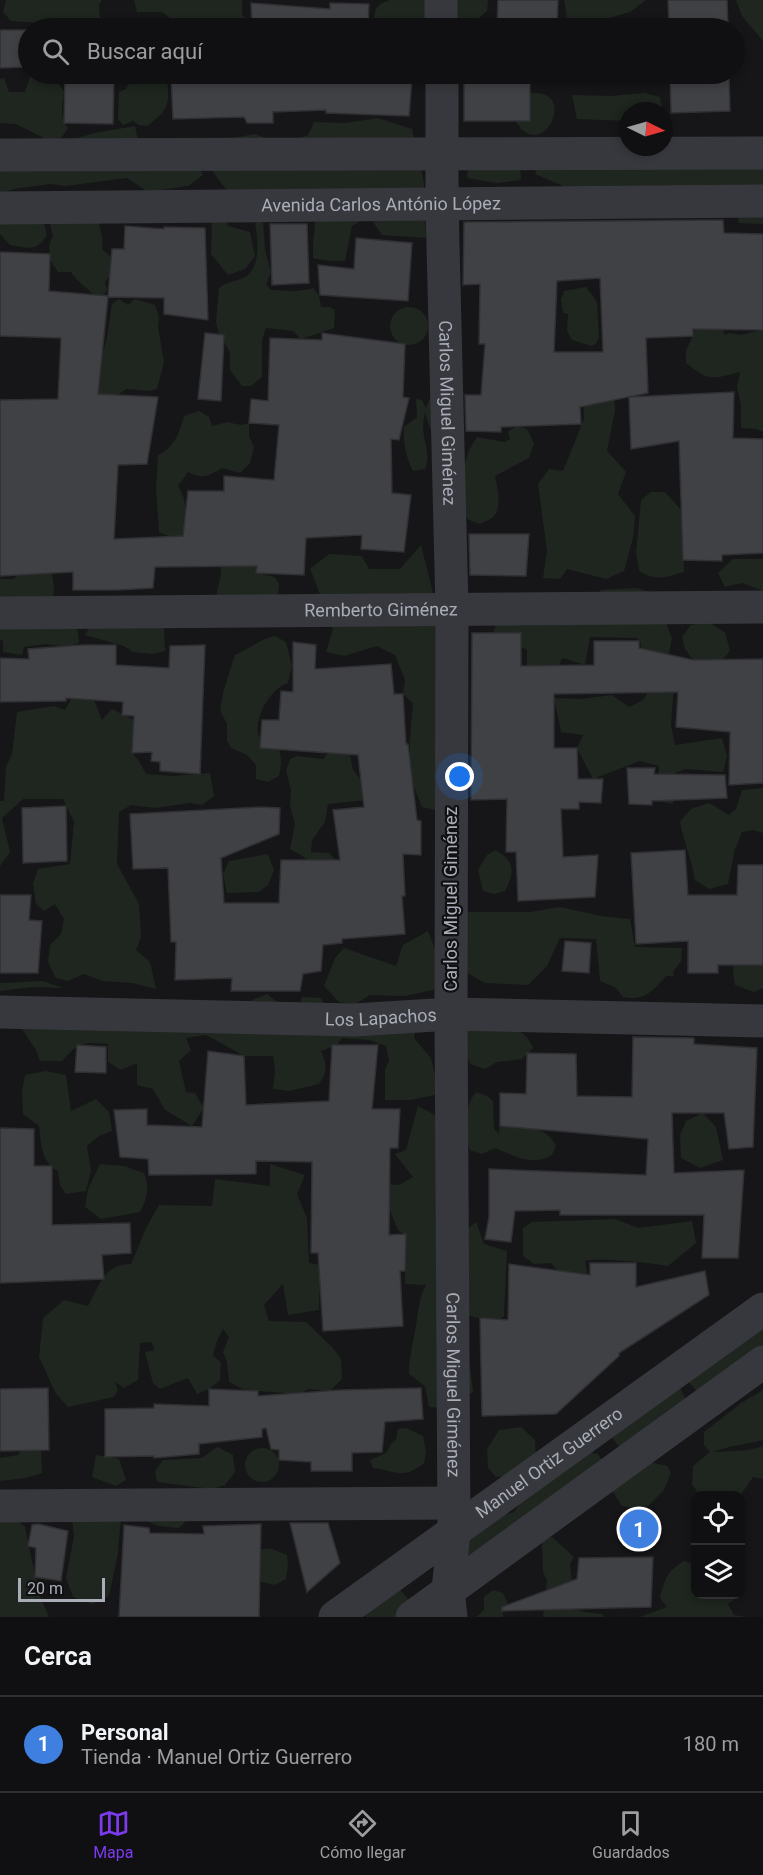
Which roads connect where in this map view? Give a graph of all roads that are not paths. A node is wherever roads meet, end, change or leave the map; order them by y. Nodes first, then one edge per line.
1 (441, 0) edge
2 (441, 18) edge
3 (442, 84) edge
4 (763, 153) edge
5 (442, 154) junction
6 (0, 155) edge
7 (763, 201) edge
8 (442, 204) junction
9 (0, 208) edge
10 (763, 607) edge
11 (452, 609) junction
12 (0, 613) edge
13 (0, 1012) edge
14 (451, 1014) junction
15 (763, 1021) edge
16 (763, 1310) edge
17 (763, 1362) edge
18 (0, 1506) edge
19 (454, 1517) junction
20 (449, 1604) edge
21 (335, 1617) edge
22 (412, 1617) edge

1 - 2 street
3 - 5 street, Carlos Miguel Giménez
4 - 5 street
5 - 6 street
5 - 8 street, Carlos Miguel Giménez
7 - 8 street, Avenida Carlos António López
8 - 9 street, Avenida Carlos António López
8 - 11 street, Carlos Miguel Giménez
10 - 11 street, Remberto Giménez
11 - 12 street, Remberto Giménez
11 - 14 street, Carlos Miguel Giménez
13 - 14 street, Los Lapachos
14 - 15 street, Los Lapachos
14 - 19 street, Carlos Miguel Giménez
16 - 19 street, Manuel Ortiz Guerrero
17 - 20 street
18 - 19 street
19 - 20 street, Carlos Miguel Giménez
19 - 21 street, Manuel Ortiz Guerrero
20 - 22 street

